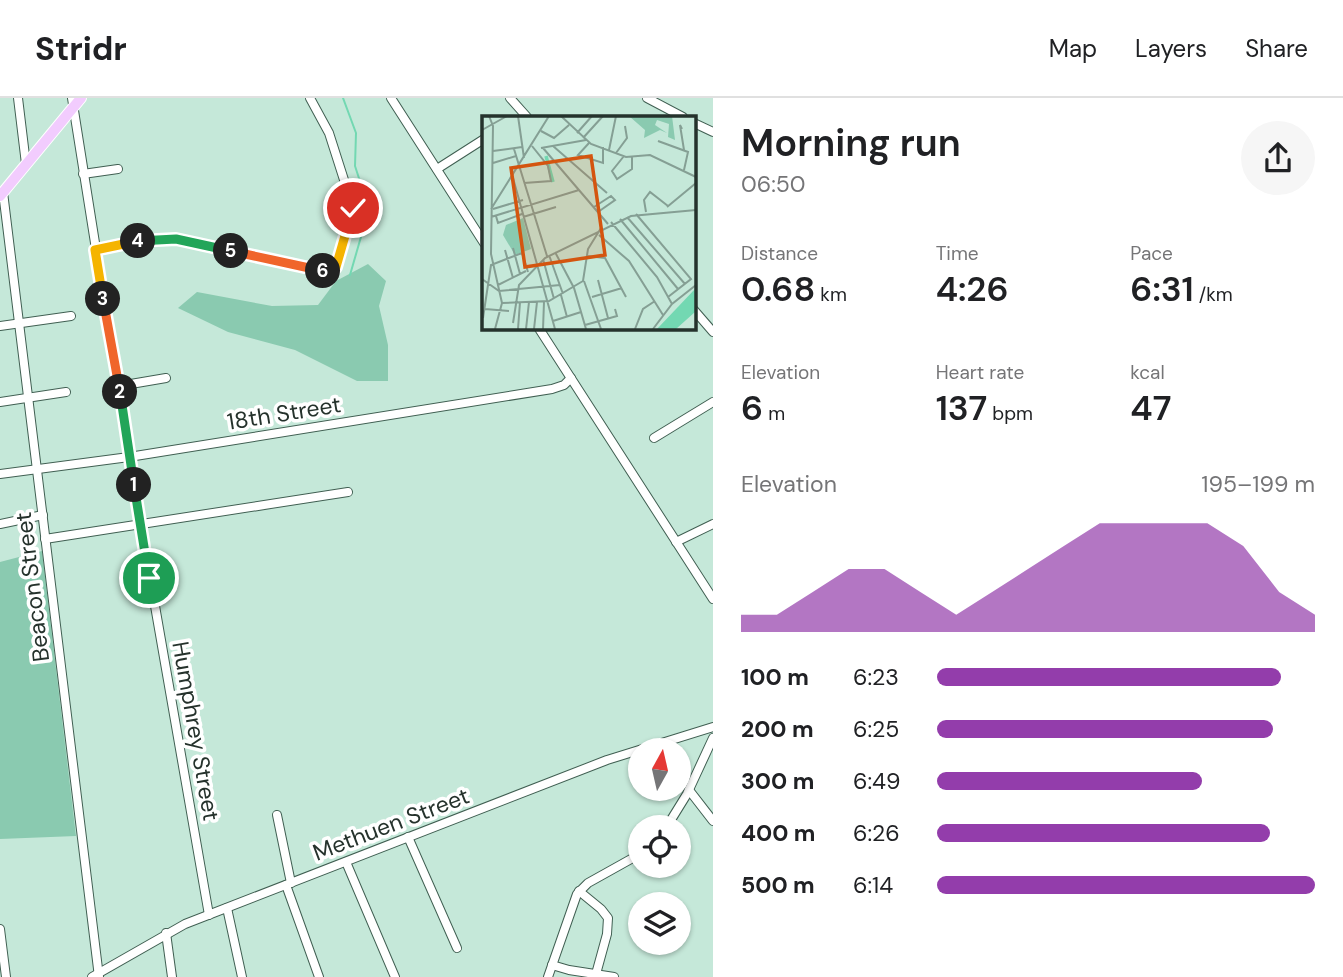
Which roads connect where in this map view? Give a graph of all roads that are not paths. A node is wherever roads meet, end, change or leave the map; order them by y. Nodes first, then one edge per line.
1 (18, 98) edge
2 (310, 98) edge
3 (391, 98) edge
4 (510, 98) edge
5 (647, 98) edge
6 (75, 101) edge
7 (522, 116) edge
8 (681, 116) edge
9 (696, 124) edge
10 (713, 132) edge
11 (482, 140) edge
12 (26, 164) junction
13 (118, 169) dead end
14 (437, 169) junction
15 (83, 174) junction
16 (2, 194) edge
17 (482, 240) edge
18 (95, 250) junction
19 (696, 312) edge
20 (71, 316) dead end
21 (20, 323) junction
22 (0, 326) edge
23 (539, 329) edge
24 (713, 332) edge
25 (166, 378) dead end
26 (570, 378) junction
27 (119, 386) junction
28 (66, 392) dead end
29 (29, 397) junction
30 (0, 402) edge
31 (713, 402) edge
32 (654, 438) dead end
33 (129, 457) junction
34 (37, 469) junction
35 (0, 474) edge
36 (348, 492) dead end
37 (43, 515) junction
38 (0, 524) edge
39 (141, 524) junction
40 (713, 524) edge
41 (45, 539) junction
42 (676, 542) junction
43 (710, 587) edge
44 (713, 599) edge
45 (713, 727) edge
46 (713, 738) edge
47 (691, 786) edge
48 (691, 793) edge
49 (277, 815) dead end
50 (713, 821) edge
51 (408, 837) junction
52 (628, 861) edge
53 (346, 862) junction
54 (289, 884) junction
55 (579, 891) junction
56 (227, 908) junction
57 (209, 915) junction
58 (0, 929) edge
59 (166, 933) junction
60 (457, 948) dead end
61 (552, 965) junction
62 (596, 974) junction
63 (97, 976) edge
64 (6, 977) edge
65 (172, 977) edge
66 (242, 977) edge
67 (318, 977) edge
68 (395, 977) edge
69 (548, 977) edge
70 (614, 977) edge

1 - 12 street
2 - 18 street
3 - 14 street
4 - 7 street
5 - 8 street
6 - 12 main road
6 - 15 street, Humphrey Street
9 - 10 street
11 - 14 street
12 - 16 main road
13 - 15 street
14 - 17 street
15 - 18 street, Humphrey Street
16 - 21 street, Beacon Street
18 - 27 street, Humphrey Street
19 - 24 street
20 - 21 street
21 - 22 street
21 - 29 street, Beacon Street
23 - 26 street
25 - 27 street
26 - 33 street, 18th Street
26 - 42 street
27 - 33 street, Humphrey Street
28 - 29 street
29 - 30 street
29 - 34 street, Beacon Street
31 - 32 street
33 - 34 street, 18th Street
33 - 39 street, Humphrey Street
34 - 35 street, 18th Street
34 - 37 street, Beacon Street
36 - 39 street
37 - 38 street
37 - 41 street, Beacon Street
39 - 41 street
39 - 57 street, Humphrey Street
40 - 42 street
41 - 63 street, Beacon Street
42 - 43 street
43 - 44 street
45 - 51 street, Methuen Street
46 - 47 street
48 - 50 street
49 - 54 street
51 - 53 street, Methuen Street
51 - 60 street
52 - 55 street
53 - 54 street, Methuen Street
53 - 68 street
54 - 56 street, Methuen Street
54 - 67 street
55 - 61 street
55 - 62 street
56 - 57 street, Methuen Street
56 - 66 street
57 - 59 street, Methuen Street
58 - 64 street
59 - 63 street, Methuen Street
59 - 65 street
61 - 62 street
61 - 69 street
62 - 70 street

